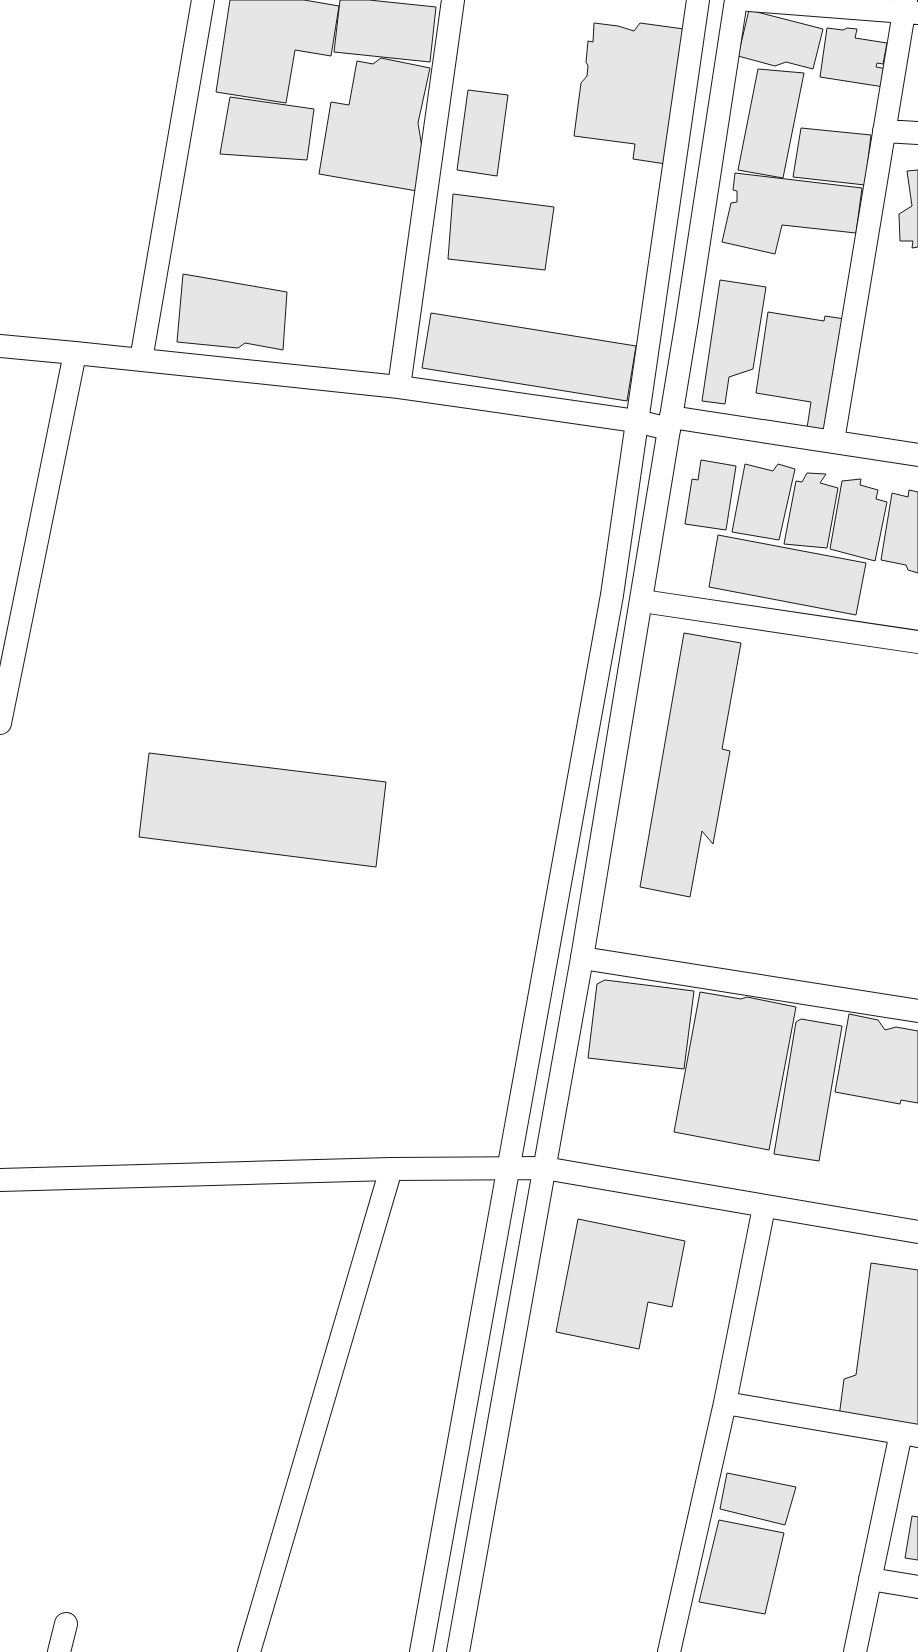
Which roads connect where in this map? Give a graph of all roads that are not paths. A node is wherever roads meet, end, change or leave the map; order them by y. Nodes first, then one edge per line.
1 (203, 0) edge
2 (452, 0) edge
3 (698, 0) edge
4 (736, 0) edge
5 (749, 0) edge
6 (909, 8) edge
7 (884, 131) junction
8 (918, 133) edge
9 (0, 346) edge
10 (75, 353) junction
11 (141, 360) junction
12 (400, 387) junction
13 (636, 421) junction
14 (670, 423) junction
15 (833, 441) junction
16 (918, 455) edge
17 (642, 601) junction
18 (918, 642) edge
19 (0, 723) edge
20 (582, 958) junction
21 (918, 1011) edge
22 (544, 1168) junction
23 (391, 1169) junction
24 (509, 1169) junction
25 (0, 1180) edge
26 (764, 1207) junction
27 (918, 1232) edge
28 (725, 1403) junction
29 (910, 1434) edge
30 (870, 1579) junction
31 (918, 1587) edge
32 (66, 1624) dead end
33 (59, 1652) edge
34 (249, 1652) edge
35 (421, 1652) edge
36 (458, 1652) edge
37 (669, 1652) edge
38 (855, 1652) edge

1 - 11 street
2 - 12 street
3 - 13 street
4 - 14 street
5 - 6 street
6 - 7 street
7 - 8 street
7 - 15 street
9 - 10 street
10 - 11 street
10 - 19 street
11 - 12 street
12 - 13 street
13 - 14 street
13 - 24 street
14 - 15 street
14 - 17 street
15 - 16 street
17 - 18 street
17 - 20 street
20 - 21 street
20 - 22 street
22 - 24 street
22 - 26 street
22 - 36 street
23 - 24 street
23 - 25 street
23 - 34 street
24 - 35 street
26 - 27 street
26 - 28 street
28 - 29 street
28 - 37 street
29 - 30 street
30 - 31 street
30 - 38 street
32 - 33 street

